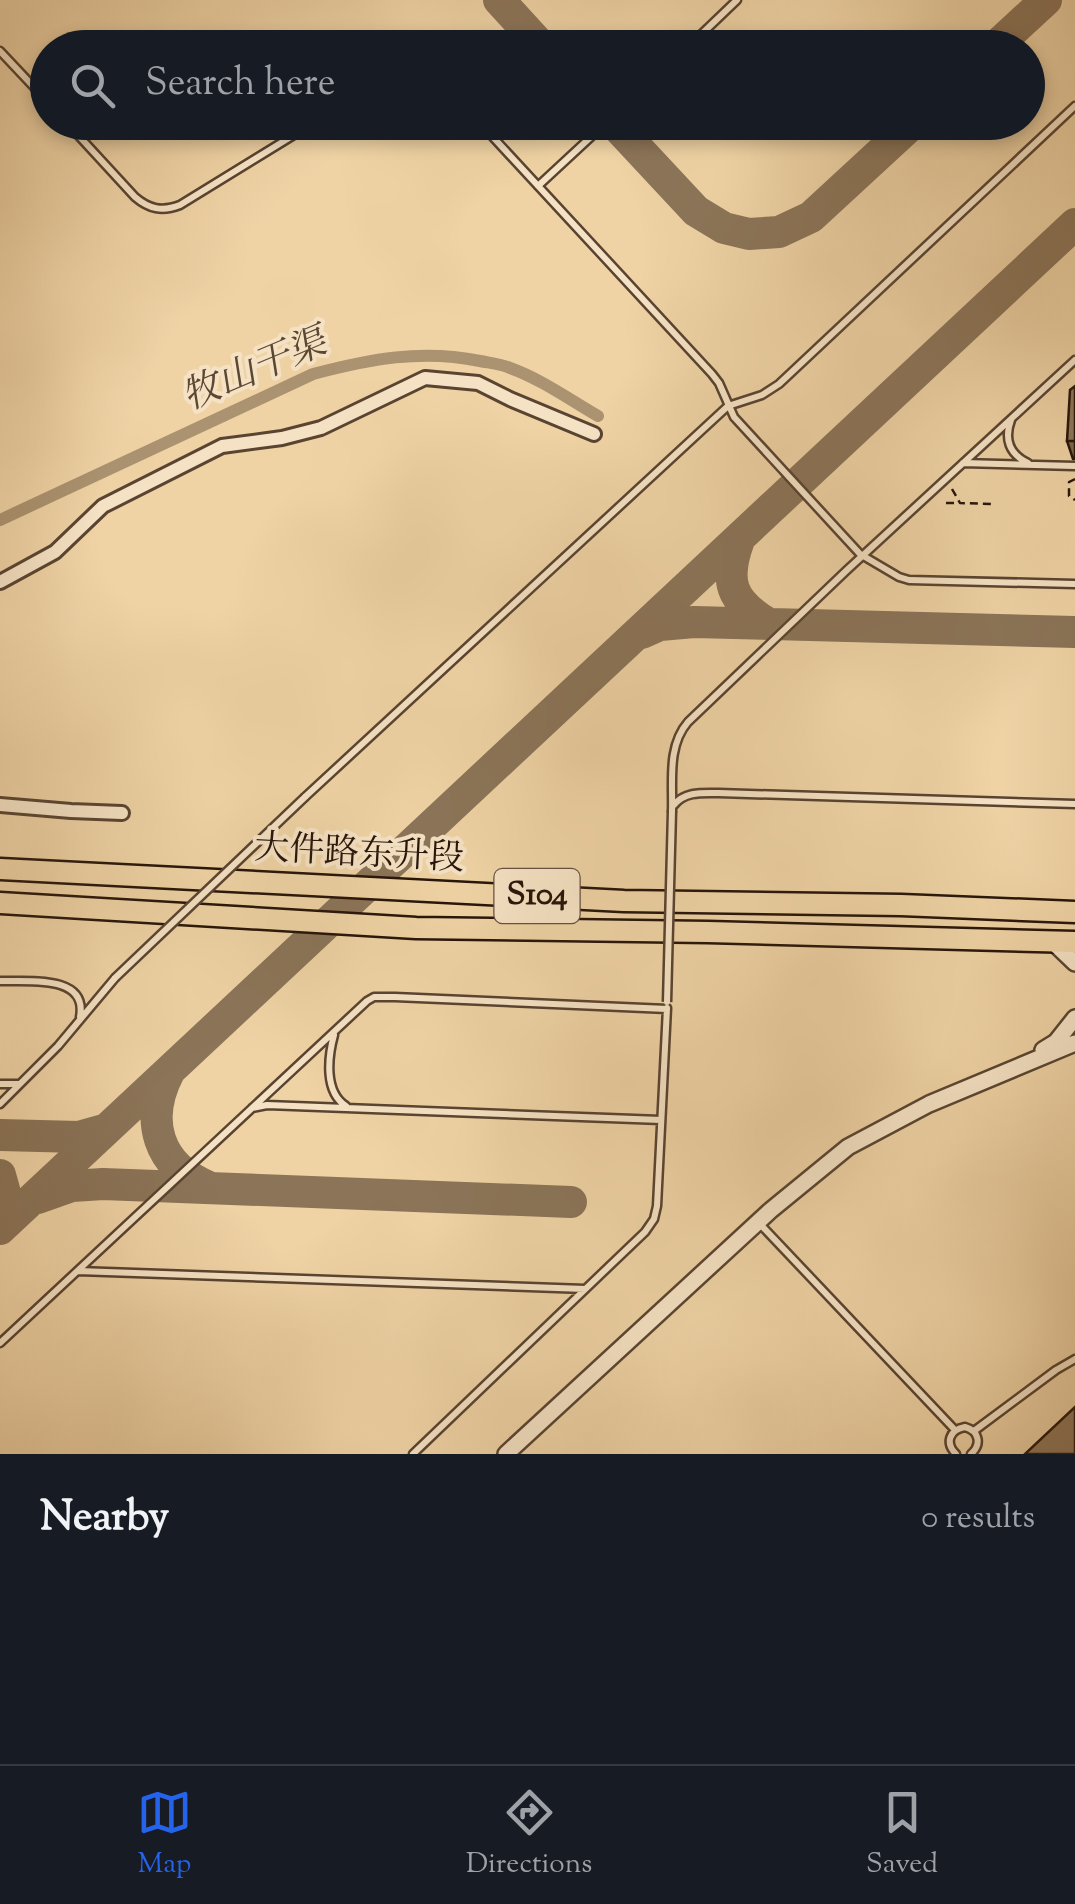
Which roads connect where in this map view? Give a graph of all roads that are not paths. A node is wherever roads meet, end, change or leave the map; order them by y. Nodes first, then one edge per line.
1 (737, 0) edge
2 (706, 30) edge
3 (0, 50) edge
4 (30, 82) edge
5 (1075, 106) edge
6 (1045, 134) edge
7 (83, 140) edge
8 (286, 140) edge
9 (496, 140) edge
10 (587, 140) edge
11 (1039, 140) edge
12 (538, 186) junction
13 (1075, 360) edge
14 (728, 406) junction
15 (1012, 418) junction
16 (594, 434) dead end
17 (964, 463) junction
18 (1039, 465) junction
19 (1075, 466) edge
20 (862, 556) junction
21 (0, 582) edge
22 (1075, 584) edge
23 (0, 804) edge
24 (1075, 804) edge
25 (672, 811) junction
26 (122, 812) dead end
27 (0, 869) edge
28 (0, 903) edge
29 (1075, 912) edge
30 (1051, 940) junction
31 (1075, 942) edge
32 (1075, 963) edge
33 (0, 981) edge
34 (667, 1006) junction
35 (1075, 1018) edge
36 (78, 1023) junction
37 (336, 1029) junction
38 (1075, 1043) edge
39 (998, 1075) junction
40 (0, 1084) edge
41 (21, 1084) junction
42 (327, 1093) junction
43 (0, 1104) edge
44 (316, 1106) junction
45 (348, 1107) junction
46 (246, 1111) junction
47 (662, 1120) junction
48 (758, 1222) junction
49 (77, 1271) junction
50 (585, 1289) junction
51 (0, 1343) edge
52 (1075, 1359) edge
53 (955, 1430) junction
54 (974, 1431) junction
55 (953, 1453) edge
56 (413, 1454) edge
57 (506, 1454) edge
58 (971, 1454) edge

1 - 2 lane
3 - 4 lane
5 - 6 lane
7 - 8 lane
9 - 12 lane
10 - 12 lane
11 - 14 lane
12 - 14 lane
13 - 15 lane
14 - 20 lane
14 - 36 lane, bridge
15 - 17 lane
15 - 18 lane
16 - 21 street
17 - 18 lane
17 - 20 lane
18 - 19 lane
20 - 22 lane
20 - 25 lane
23 - 26 street
24 - 25 lane
25 - 34 lane, bridge
27 - 29 main road, 大件路东升段 / S104
28 - 30 main road, 大件路东升段 / S104
30 - 31 main road, 大件路东升段 / S104
30 - 32 street
33 - 36 lane
34 - 37 lane
34 - 47 lane
35 - 39 street
36 - 41 lane
37 - 42 lane
37 - 46 lane
38 - 39 street
39 - 48 street
40 - 41 lane
41 - 43 lane
42 - 44 lane
42 - 45 lane
44 - 45 lane
44 - 46 lane
45 - 47 lane
46 - 49 lane
47 - 50 lane
48 - 53 lane
48 - 57 street
49 - 50 lane
49 - 51 lane
50 - 56 lane
52 - 54 lane
53 - 54 lane
53 - 55 lane
54 - 58 lane

